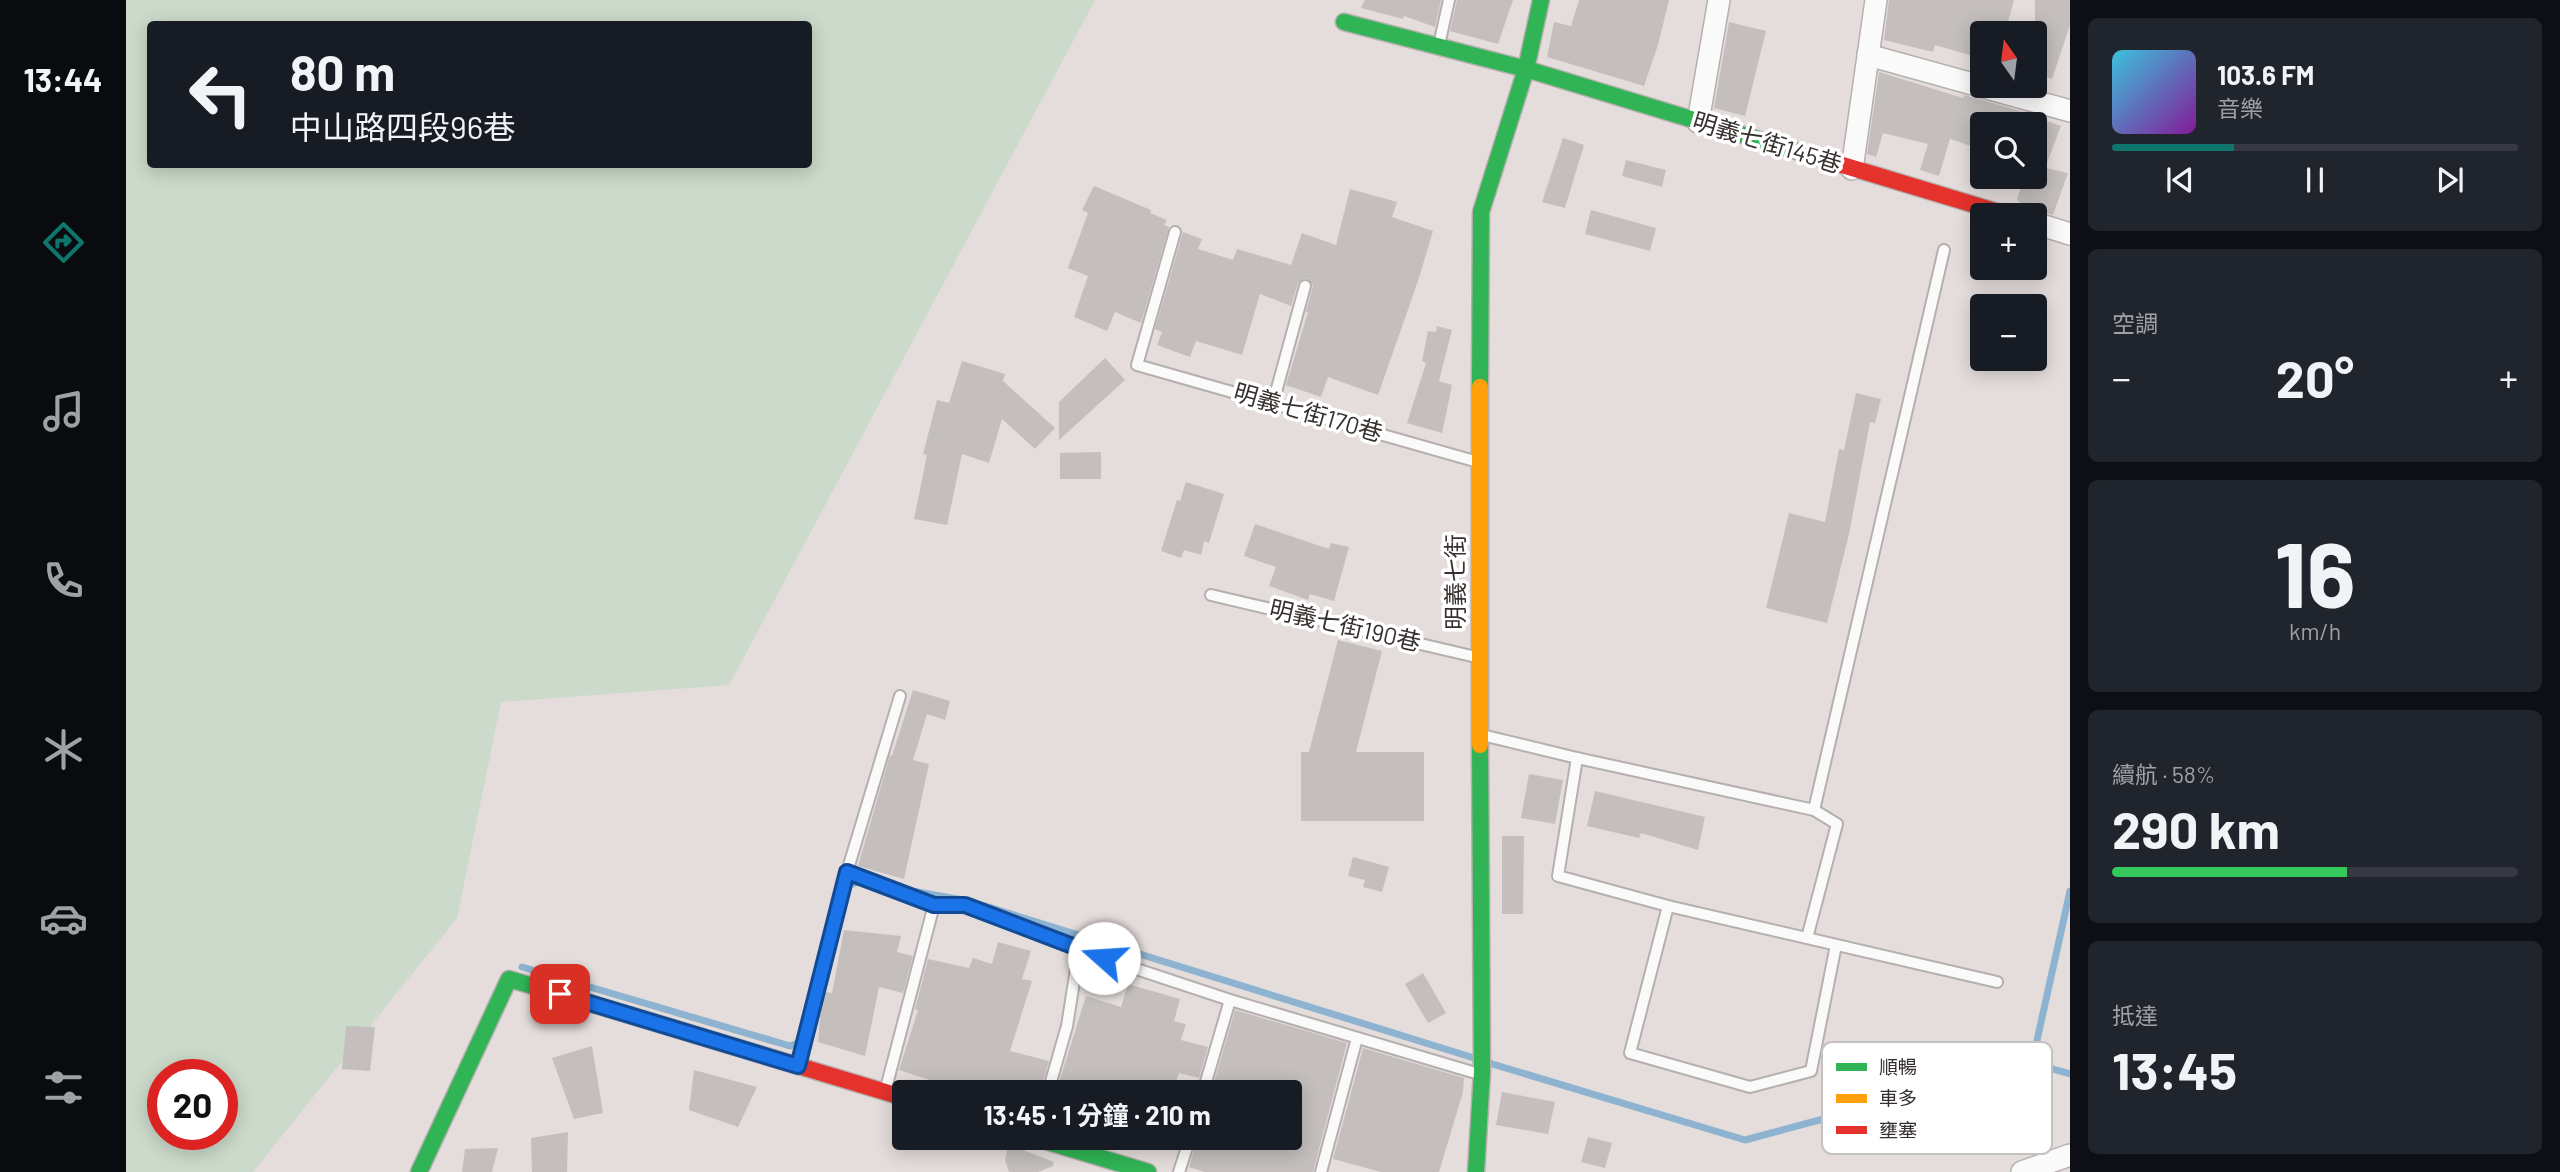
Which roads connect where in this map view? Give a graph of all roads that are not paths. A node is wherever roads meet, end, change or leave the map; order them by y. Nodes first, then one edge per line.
1 (1449, 0) edge
2 (1541, 0) edge
3 (1719, 0) edge
4 (1875, 0) edge
5 (1344, 22) dead end
6 (1439, 45) junction
7 (1868, 55) junction
8 (1527, 69) junction
9 (2070, 111) edge
10 (1698, 122) junction
11 (1852, 169) junction
12 (1970, 204) edge
13 (2047, 227) edge
14 (1175, 232) dead end
15 (2070, 234) edge
16 (1944, 250) dead end
17 (1305, 286) dead end
18 (1273, 403) junction
19 (1478, 462) junction
20 (1211, 595) dead end
21 (1479, 657) junction
22 (900, 696) dead end
23 (1479, 734) junction
24 (1577, 758) junction
25 (1814, 810) junction
26 (847, 872) junction
27 (934, 905) junction
28 (1668, 906) junction
29 (1807, 938) junction
30 (1836, 945) junction
31 (1079, 950) junction
32 (1997, 982) dead end
33 (1230, 1000) junction
34 (1357, 1038) junction
35 (798, 1066) junction
36 (1482, 1073) junction
37 (1051, 1080) edge
38 (1207, 1080) edge
39 (885, 1092) junction
40 (892, 1094) edge
41 (1075, 1150) edge
42 (1186, 1150) edge
43 (2070, 1155) edge
44 (419, 1172) edge
45 (1148, 1172) edge
46 (1179, 1172) edge
47 (1321, 1172) edge
48 (1476, 1172) edge
49 (2022, 1172) edge

1 - 6 lane
2 - 8 street, 明義七街
3 - 10 street
4 - 7 street
5 - 6 street, 明義七街145巷
6 - 8 street, 明義七街145巷
7 - 9 street
7 - 11 street
8 - 10 street, 明義七街145巷
8 - 19 street, 明義七街
10 - 11 street, 明義七街145巷
11 - 12 street, 明義七街145巷
13 - 15 street
14 - 18 lane, 明義七街170巷
16 - 25 lane
17 - 18 lane
18 - 19 lane, 明義七街170巷
19 - 21 street, 明義七街
20 - 21 lane, 明義七街190巷
21 - 23 street, 明義七街
22 - 26 lane
23 - 24 lane
23 - 36 street, 明義七街
24 - 25 lane
24 - 28 lane
25 - 29 lane
26 - 27 lane
26 - 35 lane
27 - 31 lane
27 - 39 lane
28 - 29 lane
28 - 30 lane
29 - 30 lane
30 - 32 lane
31 - 33 lane
31 - 37 lane
33 - 34 lane
33 - 38 lane
34 - 36 lane
34 - 47 lane
35 - 39 street
35 - 44 street
36 - 48 street, 明義七街
39 - 40 street
41 - 45 street
42 - 46 lane
43 - 49 street

